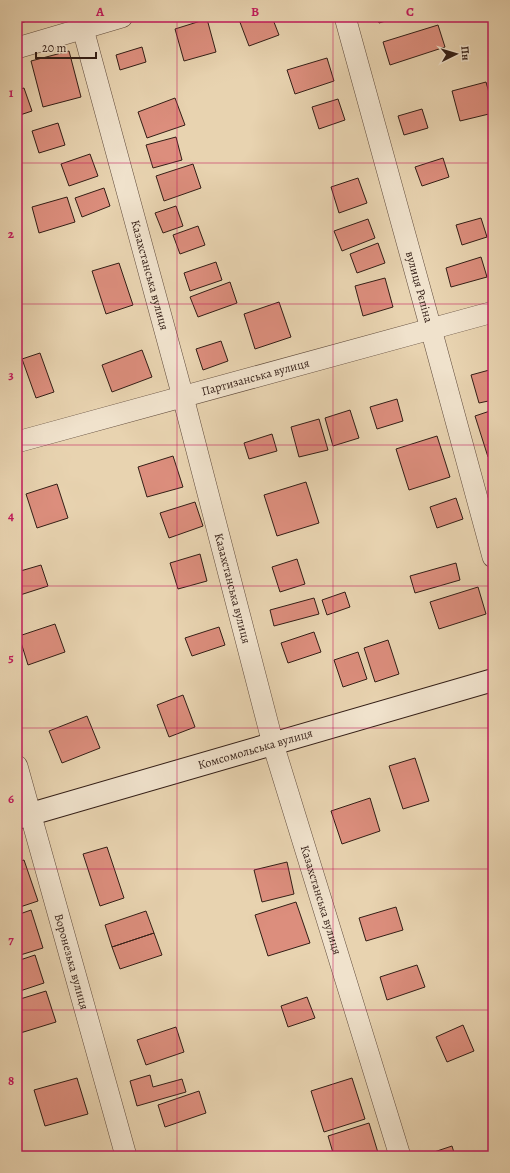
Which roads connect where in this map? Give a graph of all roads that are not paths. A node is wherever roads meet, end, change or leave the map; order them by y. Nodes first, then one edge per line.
1 (122, 17) edge
2 (345, 17) edge
3 (80, 23) edge
4 (17, 48) edge
5 (493, 312) edge
6 (431, 329) junction
7 (183, 397) junction
8 (17, 442) edge
9 (493, 557) edge
10 (493, 680) edge
11 (273, 744) junction
12 (17, 766) edge
13 (24, 816) edge
14 (126, 1156) edge
15 (400, 1156) edge

1 - 3 street
2 - 6 street, вулиця Рєпіна
3 - 4 street
3 - 7 street, Казахстанська вулиця
5 - 6 street, Партизанська вулиця
6 - 7 street, Партизанська вулиця
6 - 9 street, вулиця Рєпіна
7 - 8 street, Партизанська вулиця
7 - 11 street, Казахстанська вулиця
10 - 11 street, Комсомольська вулиця
11 - 13 street, Комсомольська вулиця
11 - 15 street, Казахстанська вулиця
12 - 13 street, Воронезька вулиця
13 - 14 street, Воронезька вулиця

